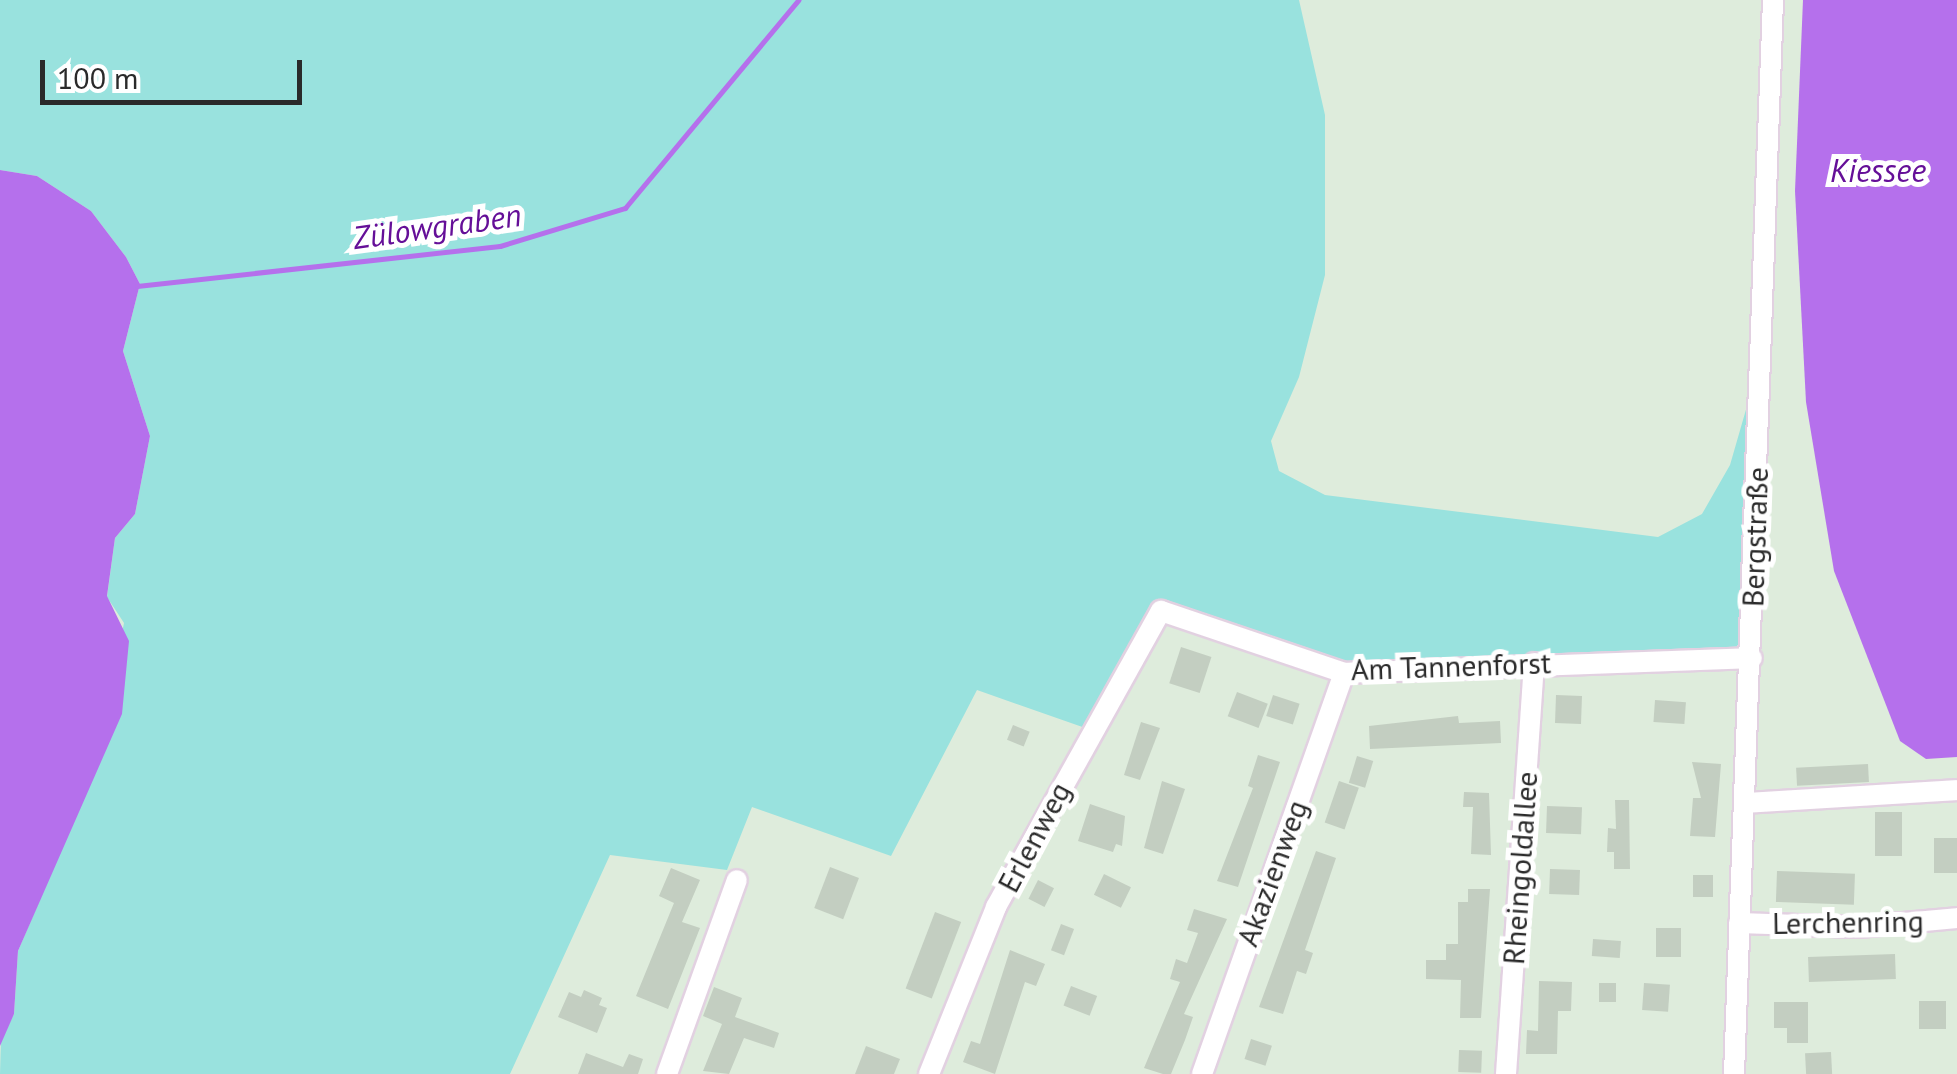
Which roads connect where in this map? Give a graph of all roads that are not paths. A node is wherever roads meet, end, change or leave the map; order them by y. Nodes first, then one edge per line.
1 (1773, 0) edge
2 (1161, 610) joint
3 (1752, 658) junction
4 (1534, 662) junction
5 (1344, 674) junction
6 (1957, 790) edge
7 (1745, 804) junction
8 (736, 880) dead end
9 (1957, 918) edge
10 (1738, 923) junction
11 (666, 1074) edge
12 (929, 1074) edge
13 (1202, 1074) edge
14 (1506, 1074) edge
15 (1734, 1074) edge

1 - 3 street, Bergstraße
2 - 5 street, Am Tannenforst
2 - 12 street, Erlenweg
3 - 4 street, Am Tannenforst
3 - 7 street, Bergstraße
4 - 5 street, Am Tannenforst
4 - 14 street, Rheingoldallee
5 - 13 street, Akazienweg
6 - 7 street
7 - 10 street, Bergstraße
8 - 11 street
9 - 10 street, Lerchenring
10 - 15 street, Bergstraße

